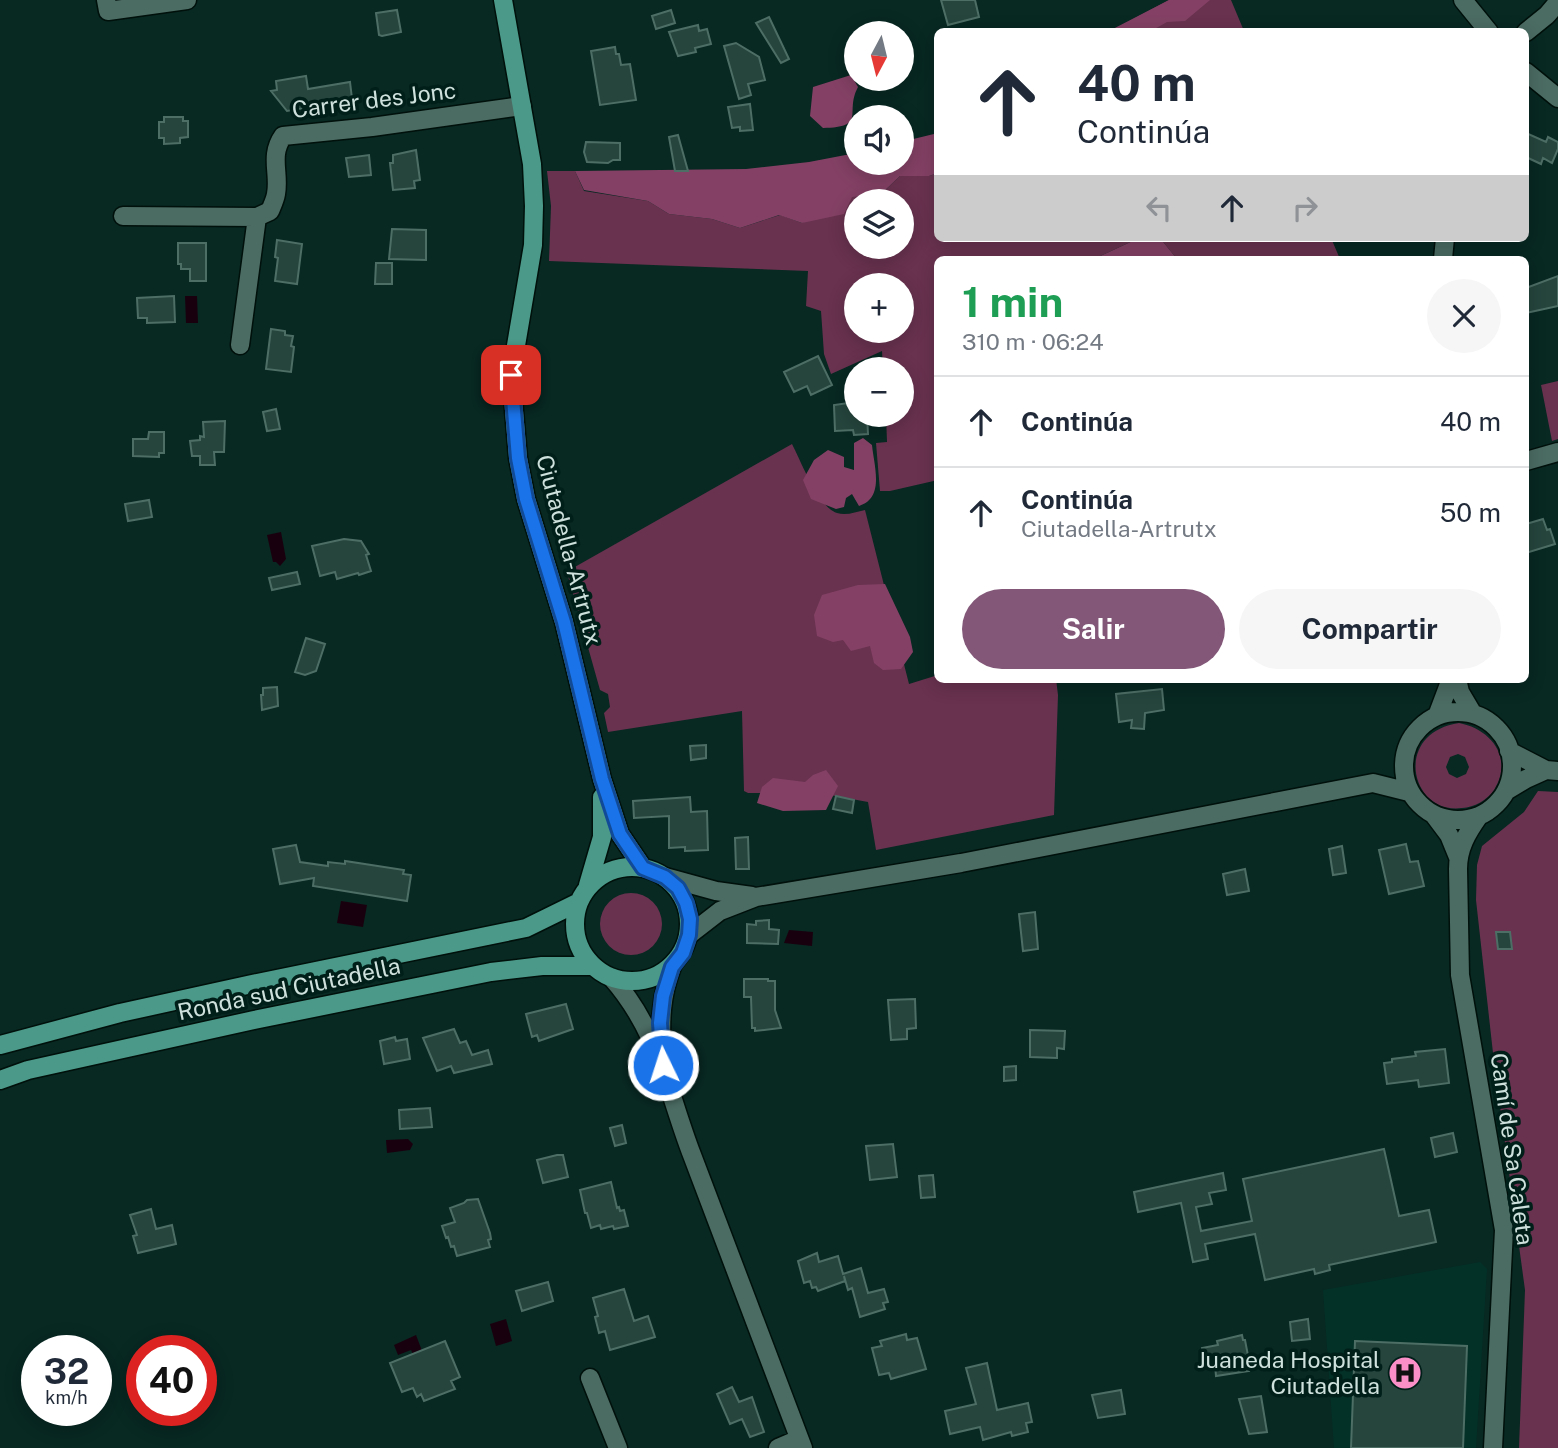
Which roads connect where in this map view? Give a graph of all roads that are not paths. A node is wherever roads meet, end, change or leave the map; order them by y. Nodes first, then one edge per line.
1 (187, 0) edge
2 (503, 0) edge
3 (1463, 0) edge
4 (1558, 2) edge
5 (107, 6) edge
6 (1486, 28) edge
7 (1529, 30) edge
8 (1529, 74) edge
9 (1558, 98) edge
10 (522, 106) junction
11 (123, 216) dead end
12 (257, 217) junction
13 (240, 345) dead end
14 (1558, 452) edge
15 (1529, 460) edge
16 (1449, 683) edge
17 (1458, 683) edge
18 (1472, 714) junction
19 (1437, 716) junction
20 (1510, 751) junction
21 (1404, 758) junction
22 (1552, 770) edge
23 (602, 779) junction
24 (1373, 783) junction
25 (1506, 791) junction
26 (1409, 792) junction
27 (1434, 814) junction
28 (1479, 816) junction
29 (1458, 857) junction
30 (643, 868) junction
31 (665, 877) junction
32 (582, 896) junction
33 (756, 897) junction
34 (689, 935) junction
35 (592, 966) junction
36 (672, 967) junction
37 (612, 978) junction
38 (0, 1045) edge
39 (663, 1065) junction
40 (0, 1080) edge
41 (590, 1378) dead end
42 (801, 1443) edge
43 (618, 1448) edge
44 (778, 1448) edge
45 (1493, 1448) edge

1 - 5 street
2 - 10 main road, Ciutadella-Artrutx
3 - 6 street
4 - 7 street
8 - 9 street
10 - 12 street, Carrer des Jonc
10 - 23 main road, Ciutadella-Artrutx
11 - 12 street
12 - 13 street, Carrer des Jonc
14 - 15 street
16 - 19 street
17 - 18 street
18 - 19 street
18 - 20 street
19 - 21 street
20 - 22 street
20 - 25 street
21 - 24 street
21 - 26 street
22 - 25 street
23 - 30 main road, Ciutadella-Artrutx
23 - 32 main road, Ciutadella-Artrutx
24 - 26 street
24 - 33 street
25 - 28 street
26 - 27 street
27 - 28 street
27 - 29 street, Camí de Sa Caleta
28 - 29 street, Camí de Sa Caleta
29 - 45 street, Camí de Sa Caleta
30 - 31 main road
30 - 32 main road
31 - 33 street
31 - 34 main road
32 - 35 main road
32 - 38 main road, Ronda sud Ciutadella
33 - 34 street
34 - 36 main road
35 - 37 main road
35 - 40 main road, Ronda sud Ciutadella
36 - 37 main road
36 - 39 street
37 - 39 street
39 - 42 street
41 - 43 street
42 - 44 street

